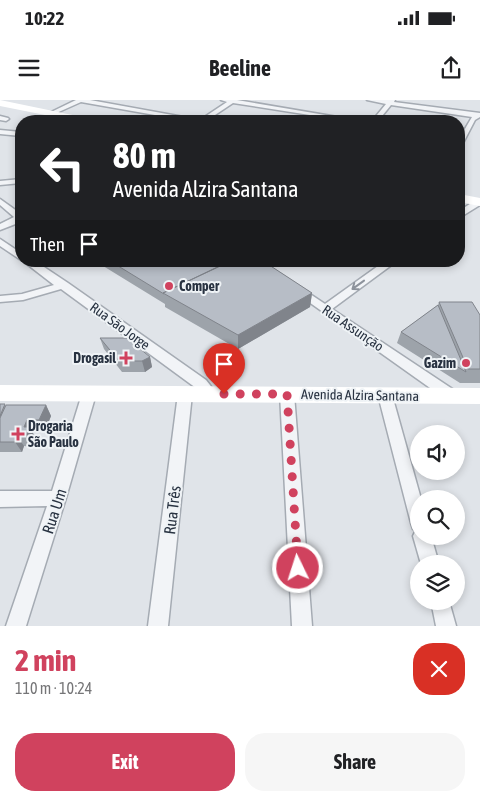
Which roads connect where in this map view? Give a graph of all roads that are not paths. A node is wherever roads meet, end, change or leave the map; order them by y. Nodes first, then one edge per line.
1 (80, 100) edge
2 (224, 100) edge
3 (370, 100) edge
4 (233, 101) edge
5 (391, 101) edge
6 (0, 103) edge
7 (50, 114) junction
8 (55, 115) edge
9 (164, 115) edge
10 (211, 115) edge
11 (320, 115) edge
12 (380, 115) edge
13 (479, 115) edge
14 (465, 130) edge
15 (0, 133) edge
16 (15, 134) edge
17 (15, 182) edge
18 (0, 183) edge
19 (465, 199) edge
20 (0, 201) edge
21 (479, 202) edge
22 (465, 212) edge
23 (15, 214) edge
24 (15, 221) edge
25 (0, 227) edge
26 (0, 242) edge
27 (15, 253) edge
28 (37, 267) edge
29 (384, 267) edge
30 (287, 283) edge
31 (64, 286) junction
32 (0, 299) edge
33 (325, 309) junction
34 (0, 393) edge
35 (89, 394) junction
36 (186, 394) junction
37 (210, 394) junction
38 (287, 394) junction
39 (384, 395) junction
40 (452, 396) junction
41 (480, 396) edge
42 (410, 490) edge
43 (58, 498) junction
44 (0, 499) edge
45 (442, 610) edge
46 (16, 626) edge
47 (158, 626) edge
48 (302, 626) edge
49 (446, 626) edge

1 - 7 street
1 - 9 street
2 - 4 street
3 - 5 street
4 - 10 street
4 - 11 street
5 - 12 street
5 - 13 street
6 - 7 main road
7 - 8 main road
13 - 14 street
15 - 16 street
17 - 18 street
19 - 21 main road
20 - 23 street
21 - 22 street
24 - 25 street
26 - 27 street
28 - 31 street, Rua São Jorge
29 -> 33 street
30 - 33 street, Rua Assunção
31 - 32 street
31 - 37 street, Rua São Jorge
33 - 40 street, Rua Assunção
34 - 35 main road, Avenida Alzira Santana
35 - 36 main road, Avenida Alzira Santana
35 - 43 street, Rua Um
36 - 37 main road, Avenida Alzira Santana
36 - 47 street, Rua Três
37 - 38 main road, Avenida Alzira Santana
38 - 39 main road, Avenida Alzira Santana
38 - 48 street
39 - 40 main road, Avenida Alzira Santana
39 - 42 street
40 - 41 main road, Avenida Alzira Santana
43 - 44 street
43 - 46 street, Rua Um
45 - 49 street

